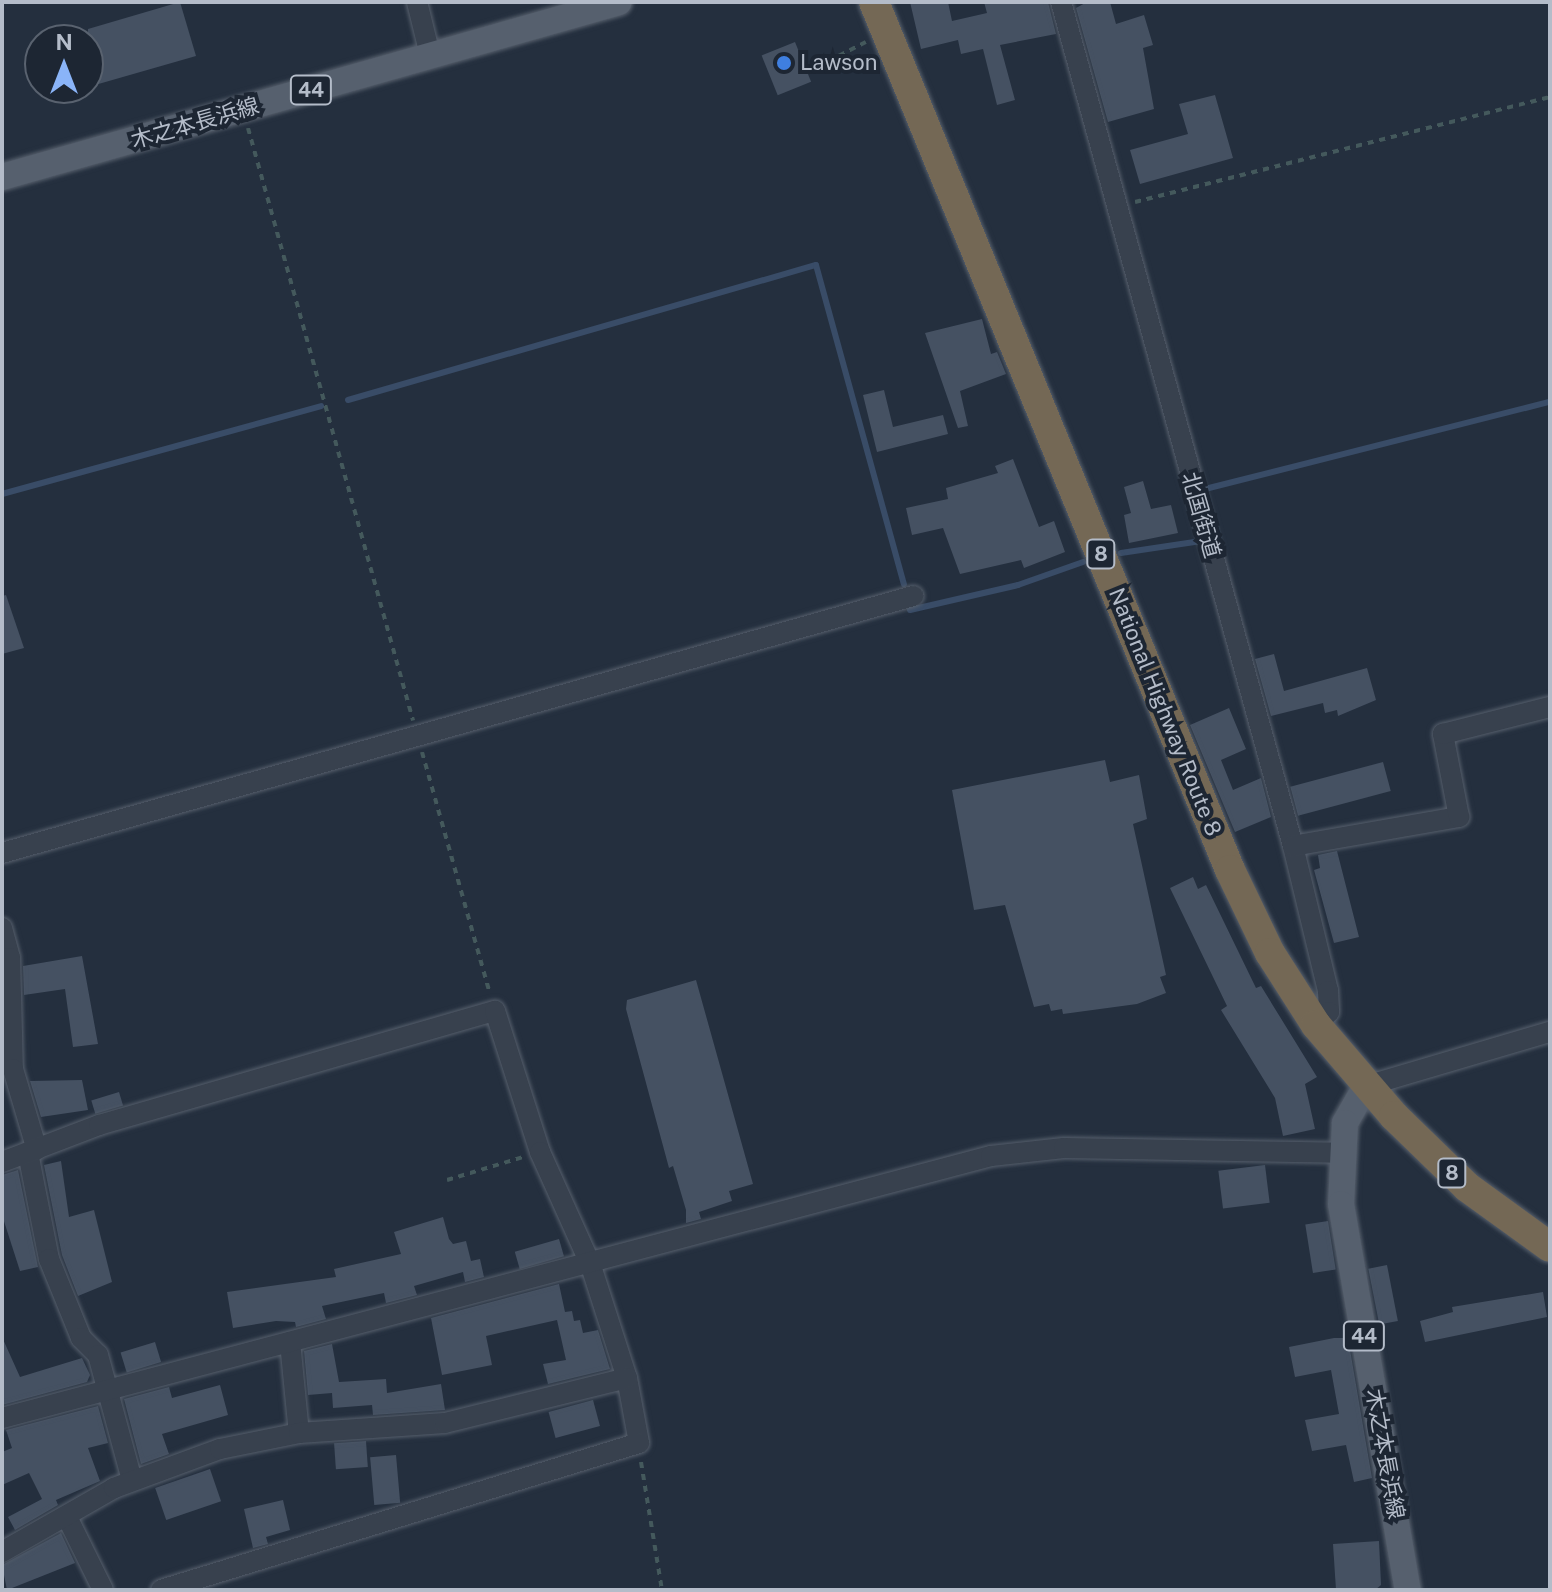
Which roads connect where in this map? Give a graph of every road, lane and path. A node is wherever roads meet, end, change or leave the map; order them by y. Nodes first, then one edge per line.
1 (417, 2) edge
2 (619, 2) edge
3 (874, 2) edge
4 (1061, 2) edge
5 (871, 39) dead end
6 (430, 55) junction
7 (807, 72) dead end
8 (1550, 97) edge
9 (239, 111) junction
10 (2, 177) edge
11 (1117, 206) junction
12 (913, 596) dead end
13 (1550, 707) edge
14 (418, 737) junction
15 (1293, 846) junction
16 (2, 853) edge
17 (2, 928) edge
18 (495, 1011) junction
19 (1316, 1025) junction
20 (1550, 1032) edge
21 (1366, 1086) junction
22 (33, 1152) junction
23 (540, 1152) junction
24 (1340, 1153) junction
25 (2, 1162) edge
26 (447, 1180) dead end
27 (1550, 1247) edge
28 (590, 1263) junction
29 (290, 1342) junction
30 (627, 1378) junction
31 (109, 1390) junction
32 (2, 1418) edge
33 (299, 1433) junction
34 (639, 1443) junction
35 (132, 1480) junction
36 (67, 1517) junction
37 (2, 1552) edge
38 (103, 1590) edge
39 (161, 1590) edge
40 (662, 1590) edge
41 (1408, 1590) edge

1 - 6 street
2 - 6 main road, 木之本長浜線 / 44
3 - 19 highway, National Highway Route 8 / 8
4 - 11 street, 北国街道
5 - 7 path
6 - 9 main road, 木之本長浜線 / 44
8 - 11 path
9 - 10 main road, 木之本長浜線 / 44
9 - 14 path
11 - 15 street, 北国街道
12 - 14 street
13 - 15 street
14 - 16 street
14 - 18 path
15 - 19 street, 北国街道
17 - 22 street
18 - 22 street
18 - 23 street
19 - 21 highway, National Highway Route 8 / 8
20 - 21 street
21 - 24 main road, 木之本長浜線 / 44
21 - 27 highway, National Highway Route 8 / 8
22 - 25 street
22 - 31 street
23 - 26 path
23 - 28 street
24 - 28 street
24 - 41 main road, 木之本長浜線 / 44
28 - 29 street
28 - 30 street
29 - 31 street
29 - 33 street
30 - 33 street
30 - 34 street
31 - 32 street
31 - 35 street
33 - 35 street
34 - 39 street
34 - 40 path
35 - 36 street
36 - 37 street
36 - 38 street

